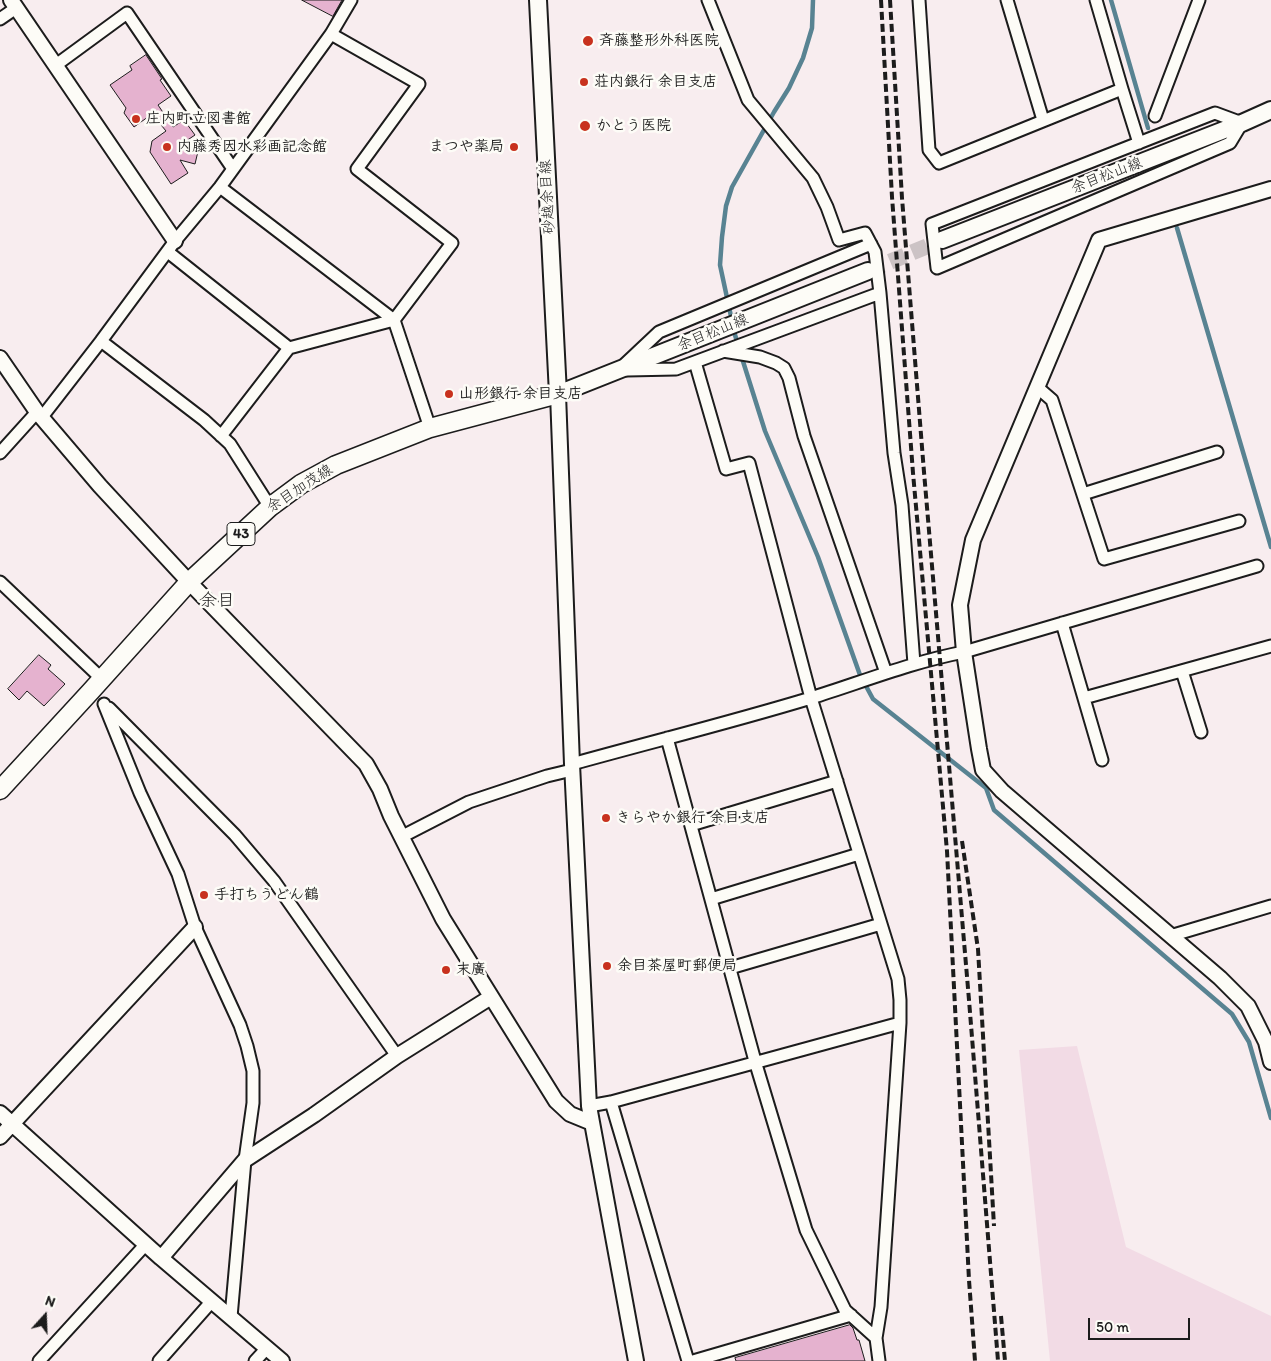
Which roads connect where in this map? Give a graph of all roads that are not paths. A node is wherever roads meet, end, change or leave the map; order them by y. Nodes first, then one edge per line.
1 (351, 0) edge
2 (538, 0) edge
3 (708, 0) edge
4 (919, 0) edge
5 (1006, 0) edge
6 (1096, 0) edge
7 (1199, 0) edge
8 (14, 4) edge
9 (0, 19) edge
10 (331, 34) junction
11 (56, 65) junction
12 (1122, 90) junction
13 (1271, 110) edge
14 (1155, 116) dead end
15 (1043, 120) junction
16 (1242, 124) junction
17 (1139, 143) junction
18 (233, 169) junction
19 (220, 187) junction
20 (1271, 189) edge
21 (942, 240) tunnel mouth
22 (871, 244) junction
23 (172, 246) junction
24 (868, 271) tunnel mouth
25 (880, 293) junction
26 (394, 320) junction
27 (101, 341) junction
28 (289, 348) junction
29 (723, 351) junction
30 (0, 358) edge
31 (695, 362) junction
32 (618, 371) junction
33 (1037, 387) junction
34 (558, 394) junction
35 (40, 414) junction
36 (430, 428) junction
37 (221, 436) junction
38 (1217, 452) dead end
39 (0, 453) edge
40 (1083, 494) junction
41 (270, 506) junction
42 (1239, 521) dead end
43 (1257, 566) dead end
44 (0, 582) edge
45 (189, 582) junction
46 (1062, 623) junction
47 (1271, 646) edge
48 (964, 652) junction
49 (914, 664) junction
50 (1182, 671) junction
51 (886, 673) junction
52 (97, 685) junction
53 (811, 698) junction
54 (1084, 698) junction
55 (104, 704) junction
56 (1201, 732) dead end
57 (667, 738) junction
58 (1102, 760) dead end
59 (572, 767) junction
60 (837, 781) junction
61 (0, 790) edge
62 (691, 825) junction
63 (401, 837) junction
64 (859, 854) junction
65 (711, 898) junction
66 (1271, 906) edge
67 (881, 924) junction
68 (195, 927) junction
69 (1170, 936) junction
70 (730, 968) junction
71 (491, 997) junction
72 (900, 1023) junction
73 (397, 1056) junction
74 (755, 1061) junction
75 (1271, 1062) edge
76 (611, 1102) junction
77 (589, 1106) junction
78 (0, 1113) edge
79 (592, 1122) junction
80 (12, 1124) junction
81 (0, 1137) edge
82 (245, 1160) junction
83 (146, 1244) junction
84 (161, 1258) junction
85 (212, 1301) junction
86 (851, 1315) junction
87 (231, 1317) junction
88 (876, 1338) junction
89 (267, 1348) junction
90 (39, 1361) edge
91 (159, 1361) edge
92 (255, 1361) edge
93 (282, 1361) edge
94 (636, 1361) edge
95 (688, 1361) edge
96 (692, 1361) edge
97 (879, 1361) edge

1 - 10 street
2 - 34 main road, 砂越余目線
3 - 22 street
4 - 15 street
5 - 15 street
6 - 12 street
7 - 14 street
8 - 9 street
8 - 11 street
10 - 18 street
10 - 26 street
11 - 18 street
11 - 23 street
12 - 15 street
12 - 17 street
13 - 16 main road, 余目松山線
16 - 17 street
16 - 17 street
16 - 21 main road, 余目松山線
18 - 19 street
19 - 23 street
19 - 26 street
20 - 33 street
22 - 25 street
22 - 32 street
23 - 27 street
23 - 28 street
24 - 32 main road, 余目松山線
25 - 29 street
25 - 49 street
26 - 28 street
26 - 36 street
27 - 35 street
27 - 37 street
28 - 37 street
29 - 31 street
29 - 51 street
30 - 35 street
31 - 32 street
31 - 53 street
32 - 34 main road, 余目松山線
33 - 40 street
33 - 48 street
34 - 36 main road, 余目加茂線 / 43
34 - 59 street
35 - 39 street
35 - 45 street
36 - 41 main road, 余目加茂線 / 43
37 - 41 street
38 - 40 street
40 - 42 street
41 - 45 main road, 余目加茂線 / 43
43 - 46 street
44 - 52 street
45 - 52 main road, 余目加茂線 / 43
45 - 63 street
46 - 48 street
46 - 54 street
47 - 50 street
48 - 49 street
48 - 69 street
49 - 51 street
50 - 54 street
50 - 56 street
51 - 53 street
52 - 55 street
52 - 61 main road, 余目加茂線 / 43
53 - 57 street
53 - 60 street
54 - 58 street
55 - 68 street
55 - 73 street
57 - 59 street
57 - 62 street
59 - 63 street
59 - 77 street
60 - 62 street
60 - 64 street
62 - 65 street
63 - 71 street
64 - 65 street
64 - 67 street
65 - 70 street
66 - 69 street
67 - 70 street
67 - 72 street
68 - 80 street
68 - 82 street
69 - 75 street
70 - 74 street
71 - 73 street
71 - 79 street
72 - 74 street
72 - 88 street
73 - 82 street
74 - 76 street
74 - 86 street
76 - 77 street
76 - 95 street
77 - 79 street
78 - 80 street
79 - 94 street
80 - 81 street
80 - 83 street
82 - 84 street
82 - 87 street
83 - 84 street
83 - 90 street
84 - 85 street
85 - 87 street
85 - 91 street
86 - 88 street
86 - 96 street
87 - 89 street
88 - 97 street
89 - 92 street
89 - 93 street

